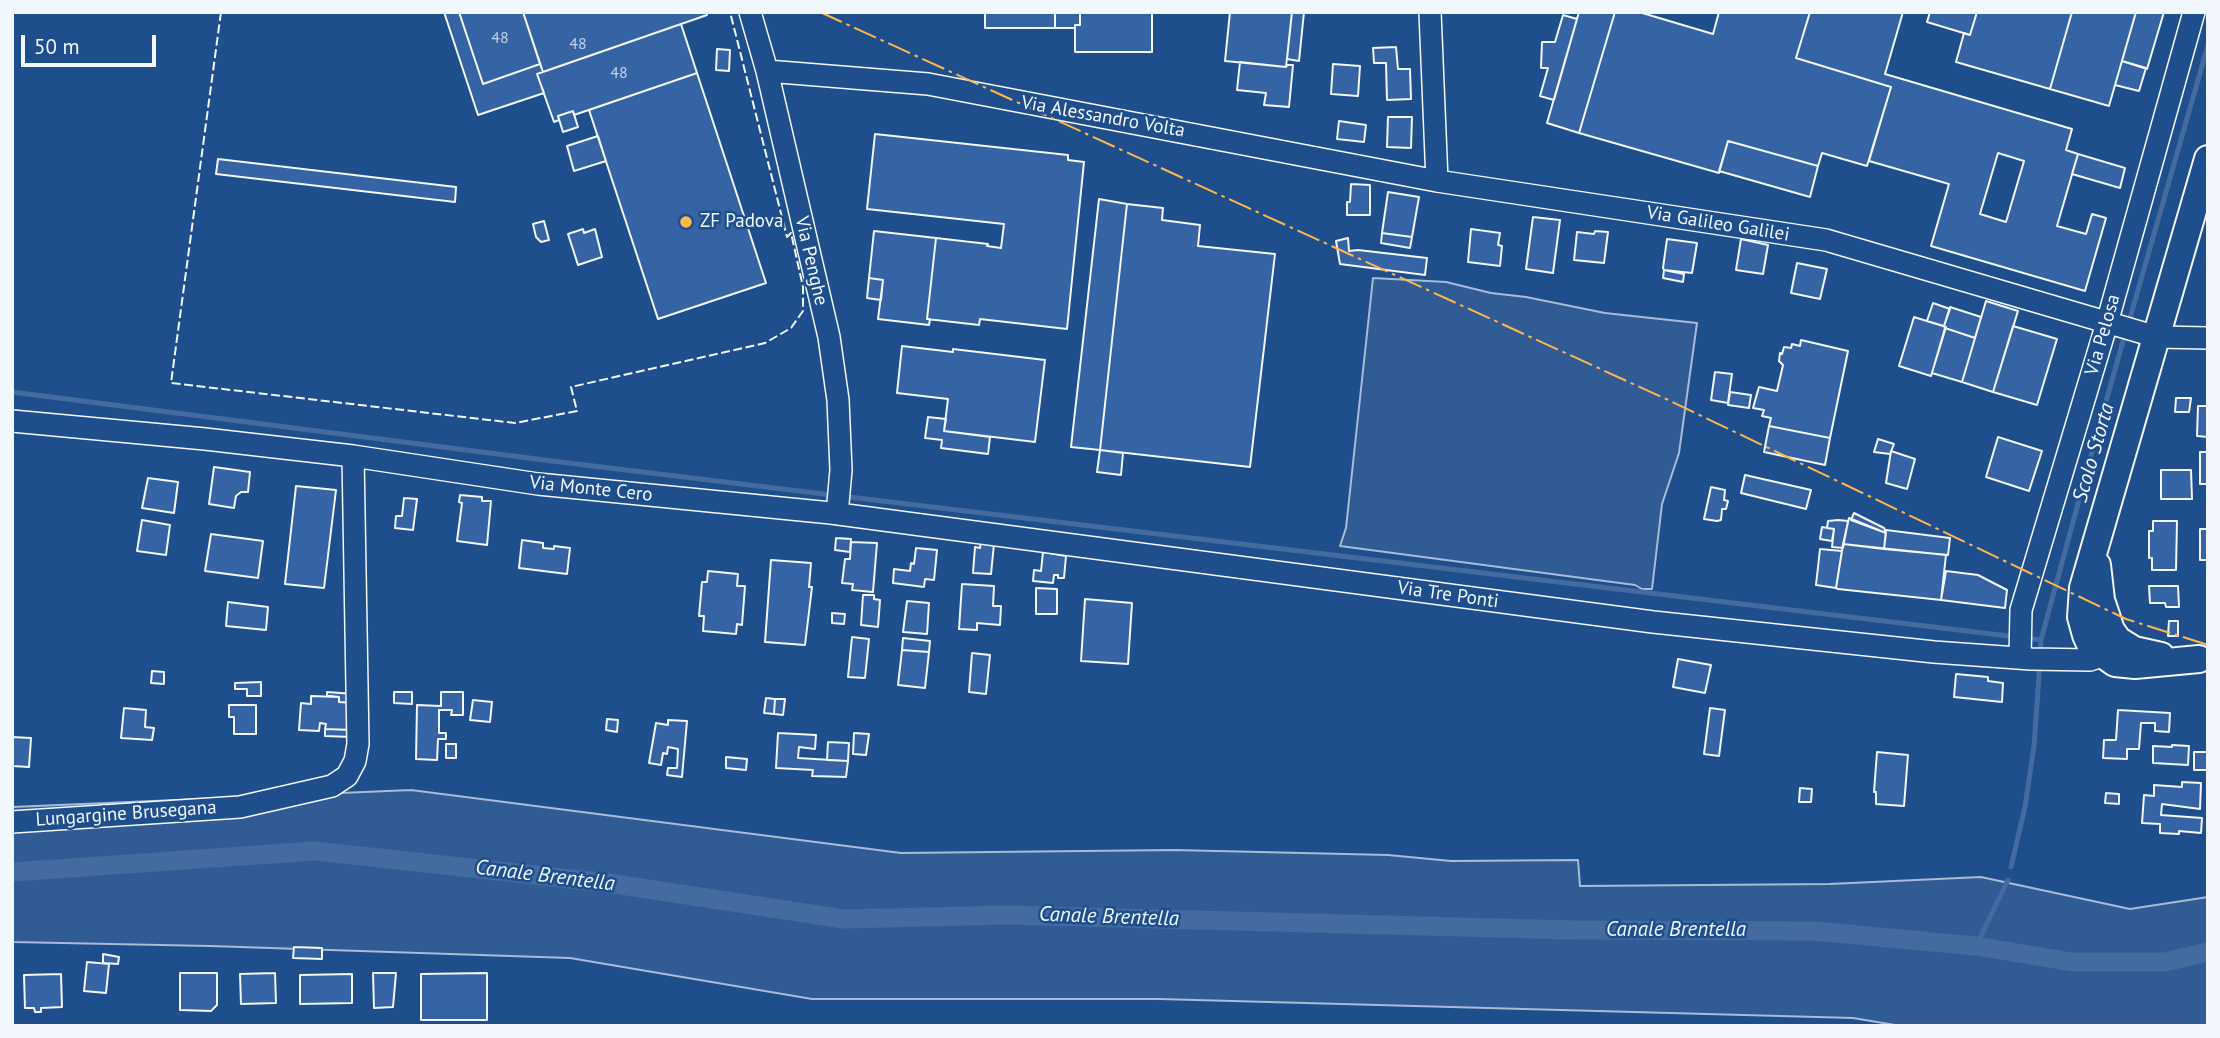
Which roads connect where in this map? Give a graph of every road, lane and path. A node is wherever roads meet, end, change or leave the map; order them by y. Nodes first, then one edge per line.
1 (750, 12) edge
2 (1430, 12) edge
3 (2194, 12) edge
4 (767, 71) junction
5 (2208, 159) edge
6 (1437, 181) junction
7 (2107, 323) junction
8 (2151, 335) junction
9 (2208, 338) edge
10 (12, 421) edge
11 (353, 456) junction
12 (834, 514) junction
13 (2097, 538) junction
14 (2083, 588) junction
15 (2106, 619) junction
16 (2134, 650) junction
17 (2102, 656) junction
18 (2038, 657) junction
19 (2203, 659) edge
20 (12, 822) edge

1 - 4 street, Via Penghe
2 - 6 street
3 - 7 street, Via Pelosa
4 - 6 street, Via Alessandro Volta
4 - 12 street, Via Penghe
5 - 8 main road
6 - 7 street, Via Galileo Galilei
7 - 8 street, Via Galileo Galilei
7 - 18 street, Via Pelosa
8 - 9 street, Via Galileo Galilei
8 - 13 main road
10 - 11 street, Via Monte Cero
11 - 12 street, Via Monte Cero
11 - 20 street, Lungargine Brusegana
12 - 18 street, Via Tre Ponti
13 - 14 main road
13 - 15 main road
14 - 17 main road
14 - 18 street
15 - 16 main road
15 - 17 street
16 - 17 street
16 - 19 main road
17 - 18 street
17 - 19 main road

